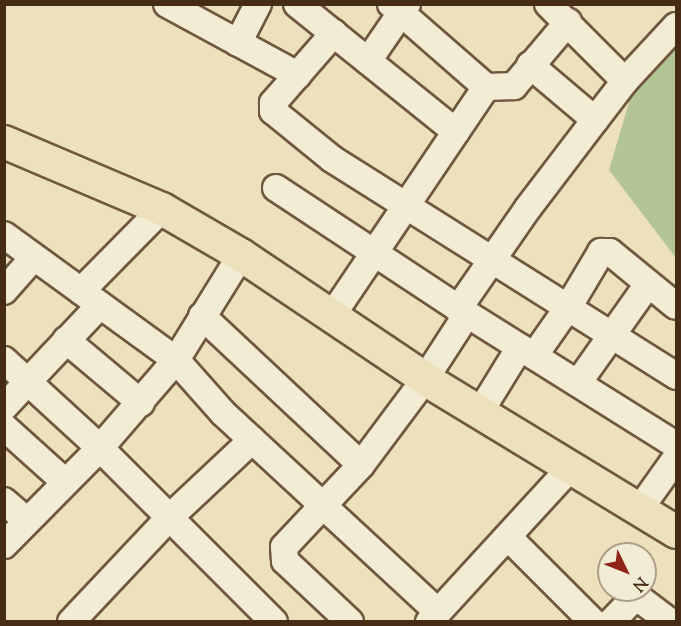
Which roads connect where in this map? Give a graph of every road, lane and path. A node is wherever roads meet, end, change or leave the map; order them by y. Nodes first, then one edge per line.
1 (167, 4) edge
2 (258, 4) edge
3 (297, 4) edge
4 (548, 4) edge
5 (400, 7) edge
6 (568, 22) junction
7 (676, 26) edge
8 (334, 33) junction
9 (238, 43) junction
10 (368, 61) junction
11 (530, 65) junction
12 (298, 75) junction
13 (625, 81) junction
14 (486, 87) junction
15 (595, 120) junction
16 (456, 132) junction
17 (4, 142) edge
18 (276, 188) dead end
19 (408, 204) junction
20 (162, 208) junction
21 (4, 235) edge
22 (374, 253) junction
23 (241, 255) junction
24 (34, 257) junction
25 (494, 258) junction
26 (648, 284) junction
27 (4, 291) edge
28 (91, 298) junction
29 (569, 306) junction
30 (676, 306) edge
31 (463, 311) junction
32 (202, 316) junction
33 (331, 316) junction
34 (613, 334) junction
35 (66, 340) junction
36 (527, 351) junction
37 (4, 360) edge
38 (176, 360) junction
39 (676, 376) edge
40 (426, 379) junction
41 (26, 382) junction
42 (578, 383) junction
43 (141, 403) junction
44 (4, 407) edge
45 (480, 412) junction
46 (4, 428) edge
47 (252, 440) junction
48 (676, 445) edge
49 (100, 448) junction
50 (676, 458) edge
51 (362, 465) junction
52 (570, 468) junction
53 (65, 482) junction
54 (4, 501) edge
55 (324, 507) junction
56 (639, 510) junction
57 (169, 518) junction
58 (27, 521) junction
59 (676, 532) edge
60 (508, 537) junction
61 (4, 545) edge
62 (258, 616) edge
63 (434, 617) edge
64 (70, 621) edge
65 (350, 621) edge
66 (593, 621) edge
67 (611, 621) edge
68 (670, 621) edge

1 - 9 street
2 - 9 street
3 - 8 street
4 - 6 street
5 - 10 street
5 - 14 street
6 - 11 street
6 - 13 street
7 - 13 street
8 - 10 street
8 - 12 street
9 - 12 street
10 - 16 street
11 - 14 street
11 - 15 street
12 - 19 street
13 - 15 street
14 - 16 street
15 - 25 street
16 - 19 street
17 - 20 main road
18 - 22 street
19 - 22 street
19 - 25 street
20 - 23 main road
20 - 28 street
21 - 24 street
22 - 31 street
22 - 33 street
23 - 32 street
23 - 33 main road
24 - 27 street
24 - 28 street
25 - 29 street
25 - 31 street
26 - 29 street
26 - 30 street
26 - 34 street
28 - 35 street
28 - 38 street
29 - 34 street
29 - 36 street
31 - 36 street
31 - 40 street
32 - 38 street
32 - 51 street
33 - 40 main road
34 - 39 street
34 - 42 street
35 - 41 street
35 - 43 street
36 - 42 street
36 - 45 street
37 - 41 street
38 - 43 street
38 - 47 street
40 - 45 main road
40 - 51 street
41 - 44 street
41 - 49 street
42 - 48 street
43 - 49 street
45 - 52 main road
46 - 53 street
47 - 55 street
47 - 57 street
49 - 53 street
49 - 57 street
50 - 56 street
51 - 55 street
52 - 56 main road
52 - 60 street
53 - 58 street
54 - 58 street
55 - 63 street
55 - 65 street
56 - 59 main road
57 - 62 street
57 - 64 street
58 - 61 street
60 - 63 street
60 - 66 street
67 - 68 street

